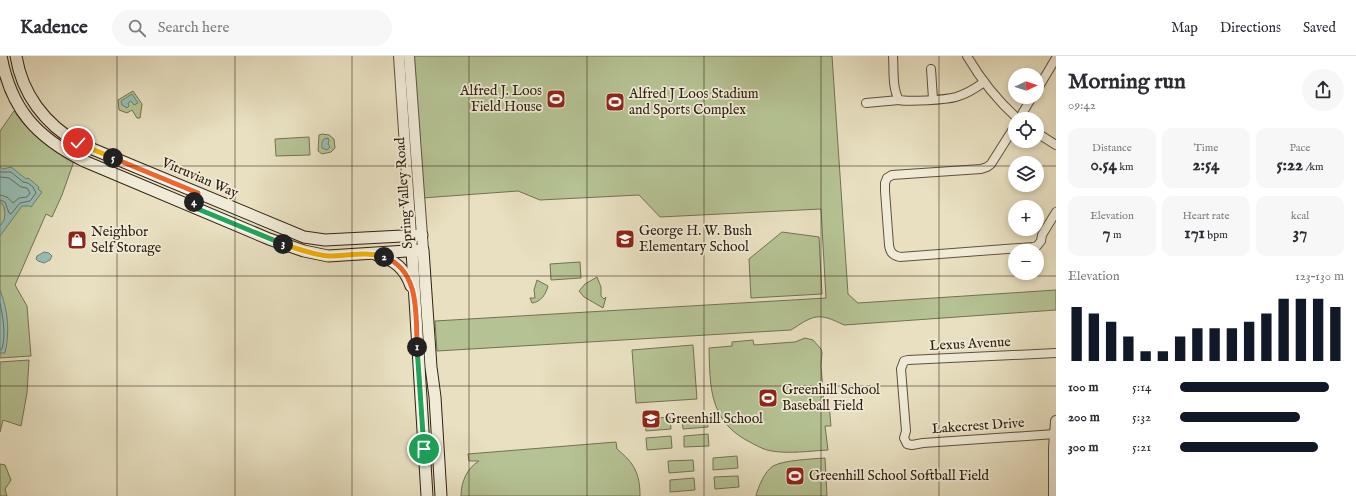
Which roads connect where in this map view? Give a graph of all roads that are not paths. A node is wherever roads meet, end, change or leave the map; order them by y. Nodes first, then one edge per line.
1 (1, 56) edge
2 (16, 56) edge
3 (399, 56) edge
4 (409, 56) edge
5 (893, 56) edge
6 (967, 56) edge
7 (1056, 58) edge
8 (931, 69) dead end
9 (1044, 78) edge
10 (984, 82) junction
11 (933, 99) junction
12 (899, 100) junction
13 (866, 103) dead end
14 (1012, 112) edge
15 (1008, 137) edge
16 (1044, 137) edge
17 (69, 138) junction
18 (1056, 145) edge
19 (62, 149) junction
20 (198, 193) junction
21 (193, 207) junction
22 (1056, 212) edge
23 (416, 236) junction
24 (304, 237) junction
25 (269, 239) junction
26 (418, 250) junction
27 (371, 254) junction
28 (415, 298) junction
29 (1056, 353) edge
30 (431, 367) junction
31 (418, 368) junction
32 (1056, 421) edge
33 (1055, 434) junction
34 (905, 440) joint
35 (427, 496) edge
36 (441, 496) edge
37 (1054, 496) edge

1 - 19 main road, Vitruvian Way
2 - 17 main road, Vitruvian Way
3 - 23 street, Spring Valley Road
4 - 23 street, Spring Valley Road
5 - 12 street
6 - 10 street
7 - 9 street
8 - 11 street
10 - 11 street
10 - 14 street
11 - 12 street
12 - 13 street
15 - 22 street
16 - 18 street
17 - 19 main road
17 - 20 main road, Vitruvian Way
19 - 21 main road, Vitruvian Way
20 - 21 main road
20 - 24 main road, Vitruvian Way
21 - 25 main road, Vitruvian Way
23 - 24 main road, Vitruvian Way
23 - 26 street, Spring Valley Road
24 - 25 main road
25 - 27 main road, Vitruvian Way
26 - 27 main road
26 - 28 main road, Spring Valley Road
26 - 30 main road, Spring Valley Road
27 - 28 main road
28 - 31 main road, Spring Valley Road
29 - 34 street, Lexus Avenue
30 - 31 main road
30 - 36 main road, Spring Valley Road
31 - 35 main road, Spring Valley Road
32 - 33 street
33 - 34 street, Lakecrest Drive
33 - 37 street

